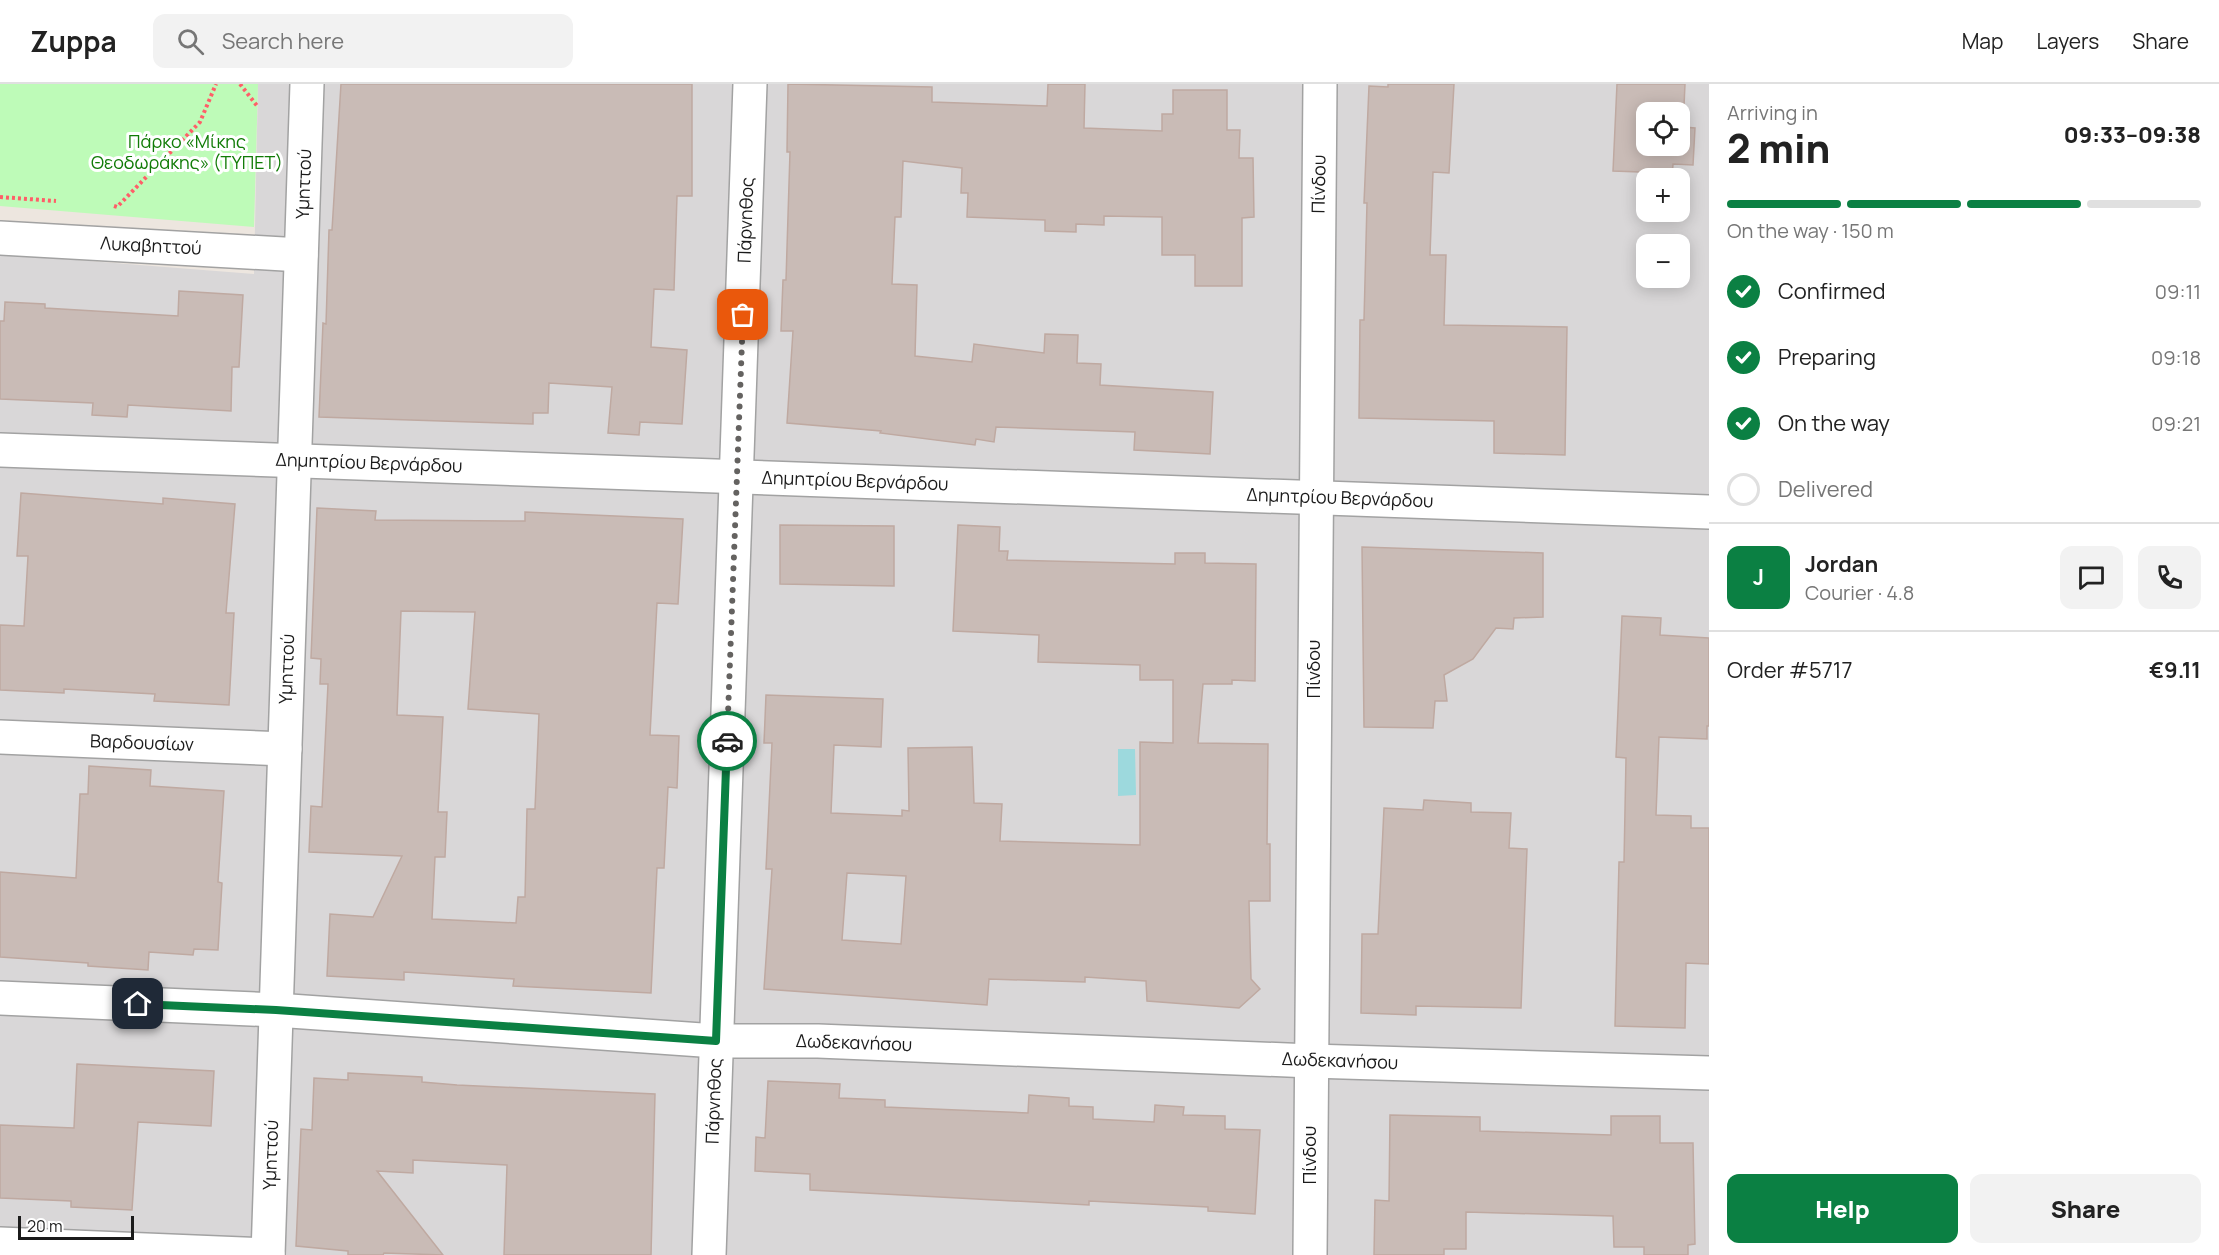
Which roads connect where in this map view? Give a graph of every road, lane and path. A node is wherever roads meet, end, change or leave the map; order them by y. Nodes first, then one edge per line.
1 (216, 84) edge
2 (240, 84) edge
3 (307, 84) edge
4 (750, 84) edge
5 (1320, 84) edge
6 (258, 107) dead end
7 (0, 197) edge
8 (58, 202) dead end
9 (105, 206) dead end
10 (0, 238) edge
11 (301, 255) junction
12 (0, 450) edge
13 (295, 461) junction
14 (737, 477) junction
15 (1316, 498) junction
16 (1709, 512) edge
17 (0, 737) edge
18 (285, 749) junction
19 (0, 998) edge
20 (276, 1010) junction
21 (716, 1041) junction
22 (1311, 1061) junction
23 (1709, 1073) edge
24 (0, 1244) edge
25 (268, 1255) edge
26 (709, 1255) edge
27 (1310, 1255) edge

1 - 9 path
2 - 6 path
3 - 11 street, Υμηττού
4 - 14 street, Πάρνηθος
5 - 15 street, Πίνδου
7 - 8 path
10 - 11 street, Λυκαβηττού
11 - 13 street, Υμηττού
12 - 13 street, Δημητρίου Βερνάρδου
13 - 14 street, Δημητρίου Βερνάρδου
13 - 18 street, Υμηττού
14 - 15 street, Δημητρίου Βερνάρδου
14 - 21 street, Πάρνηθος
15 - 16 street, Δημητρίου Βερνάρδου
15 - 22 street, Πίνδου
17 - 18 street, Βαρδουσίων
18 - 20 street, Υμηττού
19 - 20 street, Δωδεκανήσου
20 - 21 street, Δωδεκανήσου
20 - 25 street, Υμηττού
21 - 22 street, Δωδεκανήσου
21 - 26 street, Πάρνηθος
22 - 23 street, Δωδεκανήσου
22 - 27 street, Πίνδου
24 - 25 street

